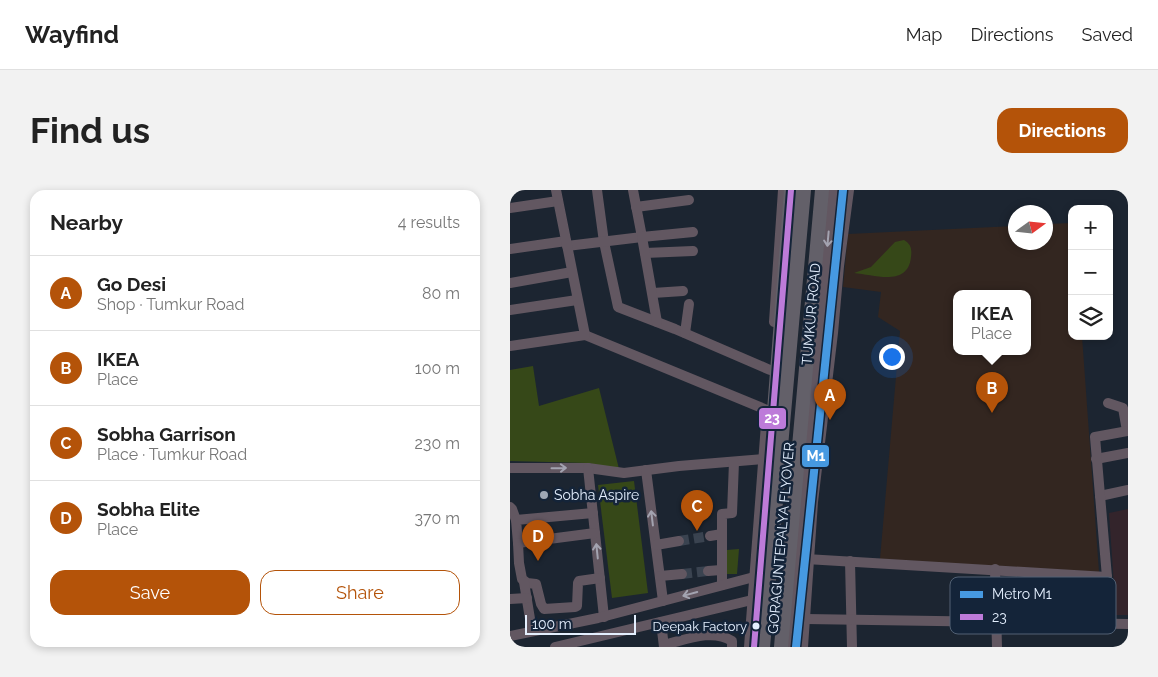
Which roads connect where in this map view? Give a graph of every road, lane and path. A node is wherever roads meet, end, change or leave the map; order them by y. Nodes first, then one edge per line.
1 (556, 190) edge
2 (597, 190) edge
3 (632, 190) edge
4 (783, 190) edge
5 (791, 190) edge
6 (804, 190) edge
7 (813, 190) edge
8 (822, 190) edge
9 (833, 190) edge
10 (849, 190) edge
11 (689, 200) dead end
12 (558, 202) junction
13 (636, 207) junction
14 (510, 208) edge
15 (693, 232) dead end
16 (642, 236) junction
17 (604, 242) junction
18 (567, 244) junction
19 (510, 249) edge
20 (692, 251) dead end
21 (645, 253) junction
22 (572, 272) junction
23 (510, 283) edge
24 (683, 290) dead end
25 (653, 293) junction
26 (577, 300) junction
27 (689, 304) dead end
28 (510, 310) edge
29 (657, 322) junction
30 (685, 333) junction
31 (585, 335) junction
32 (510, 346) edge
33 (770, 370) junction
34 (1108, 403) dead end
35 (768, 410) junction
36 (1127, 431) edge
37 (1128, 453) edge
38 (764, 459) junction
39 (1096, 459) junction
40 (734, 462) junction
41 (510, 468) edge
42 (588, 468) junction
43 (646, 470) junction
44 (1128, 490) edge
45 (1100, 496) junction
46 (510, 507) edge
47 (593, 513) junction
48 (516, 520) junction
49 (595, 533) junction
50 (722, 534) junction
51 (710, 536) tunnel mouth
52 (679, 541) tunnel mouth
53 (518, 543) junction
54 (656, 544) junction
55 (798, 558) junction
56 (811, 559) junction
57 (850, 561) junction
58 (514, 563) edge
59 (995, 569) junction
60 (721, 570) junction
61 (708, 571) tunnel mouth
62 (682, 574) tunnel mouth
63 (660, 576) junction
64 (754, 577) junction
65 (995, 577) edge
66 (1107, 577) joint
67 (600, 578) junction
68 (524, 582) junction
69 (722, 585) junction
70 (527, 598) junction
71 (510, 599) edge
72 (752, 600) junction
73 (663, 601) junction
74 (604, 617) junction
75 (806, 619) junction
76 (851, 620) junction
77 (950, 621) edge
78 (662, 622) junction
79 (532, 631) junction
80 (996, 634) edge
81 (510, 636) edge
82 (664, 646) edge
83 (555, 647) edge
84 (732, 647) edge
85 (749, 647) edge
86 (754, 647) edge
87 (763, 647) edge
88 (772, 647) edge
89 (781, 647) edge
90 (790, 647) edge
91 (804, 647) edge
92 (852, 647) edge
93 (997, 647) edge

1 - 12 street
2 - 17 street
3 - 13 street
4 - 33 street
5 - 86 highway
6 - 87 highway, GORAGUNTEPALYA FLYOVER
7 - 88 highway, GORAGUNTEPALYA FLYOVER
8 - 89 highway, TUMKUR ROAD
9 -> 55 street
10 - 56 street
11 - 13 street
12 - 14 street
12 - 18 street
13 - 16 street
15 - 16 street
16 - 17 street
16 - 21 street
17 - 18 street
17 - 29 street
18 - 19 street
18 - 22 street
20 - 21 street
21 - 25 street
22 - 23 street
22 - 26 street
24 - 25 street
25 - 29 street
26 - 28 street
26 - 31 street
27 - 30 street
29 - 30 street
30 - 33 street
31 - 32 street
31 - 35 street
33 - 35 street
34 - 36 street
35 - 38 street
36 - 39 street
37 - 39 street
38 - 40 street
38 - 64 street
39 - 45 street
40 - 43 street
40 - 50 street
41 -> 42 street
42 - 43 street
42 - 47 street
54 -> 43 street
44 - 45 street
45 - 66 street
46 - 48 street
47 - 48 street
47 - 49 street
48 - 53 street
49 - 53 street
67 -> 49 street
50 - 51 street
50 - 60 street
52 - 54 street
53 - 58 street
54 - 63 street
55 - 56 street
55 - 90 street
56 - 57 street
56 - 75 street
57 - 59 street
57 - 76 street
58 - 68 street
59 - 65 street
59 - 66 street
60 - 61 street
60 - 69 street
62 - 63 street
63 - 73 street
64 - 69 street
64 - 72 street
67 - 68 street
67 - 74 street
68 - 70 street
69 -> 73 street
70 - 71 street
70 - 79 street
72 - 78 street
72 - 85 street
73 - 74 street
74 - 79 street
75 - 76 street
75 - 91 street
76 - 77 street
76 - 92 street
78 - 82 street
78 - 83 street
79 - 81 street
80 - 93 street
82 - 84 street

